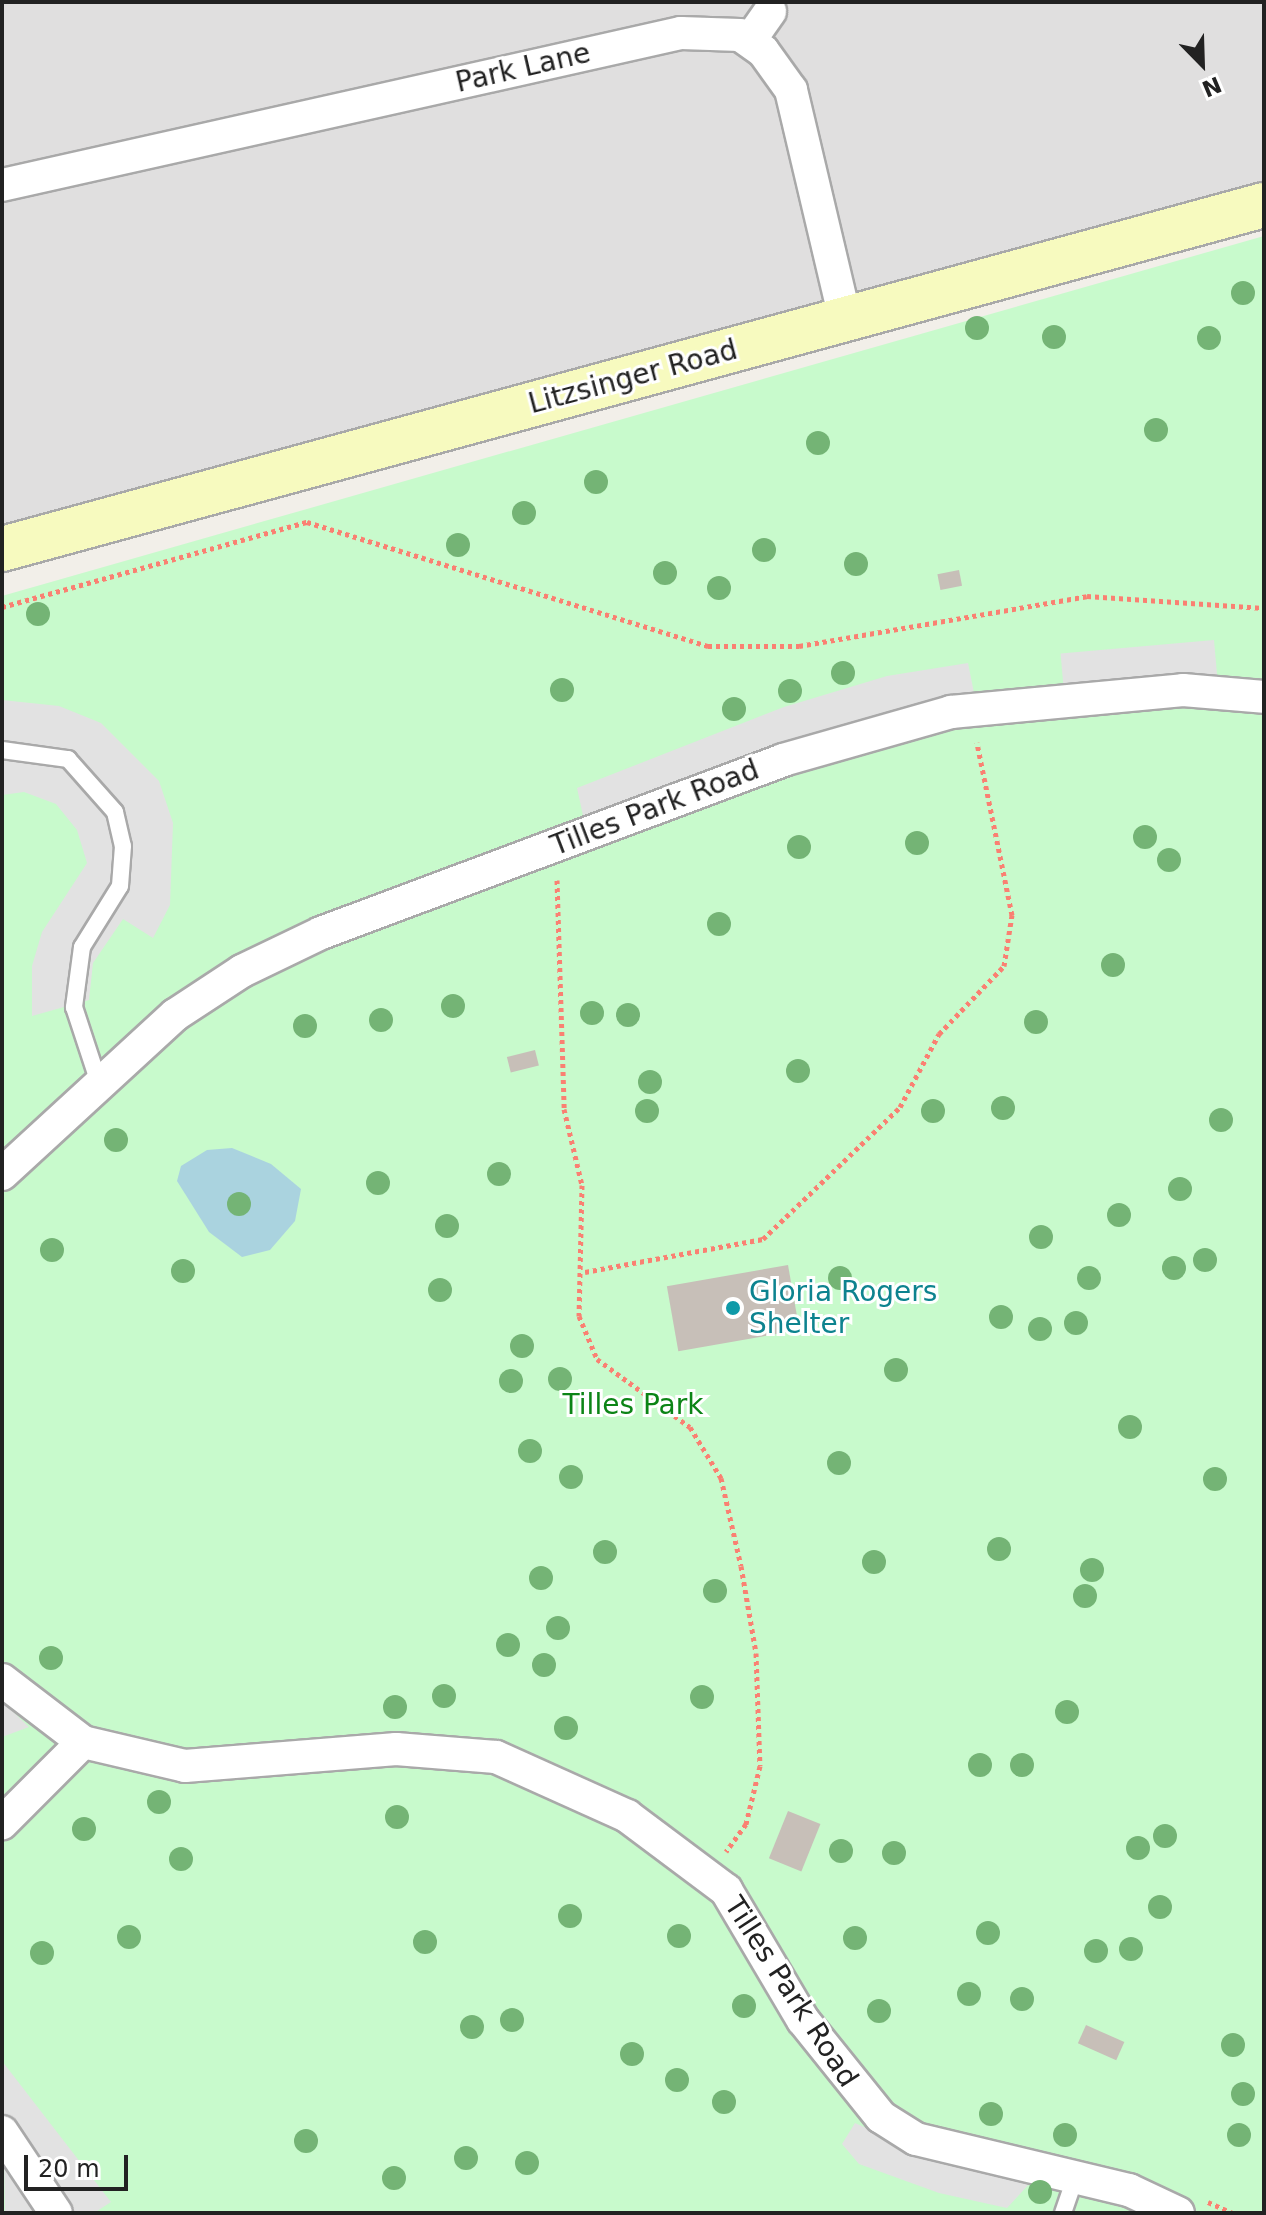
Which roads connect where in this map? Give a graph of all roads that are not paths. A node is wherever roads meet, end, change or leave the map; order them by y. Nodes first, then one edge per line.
1 (770, 11) dead end
2 (750, 40) junction
3 (2, 185) edge
4 (1264, 205) edge
5 (845, 319) junction
6 (2, 549) edge
7 (1264, 697) edge
8 (2, 750) edge
9 (99, 1083) junction
10 (2, 1174) edge
11 (2, 1680) edge
12 (83, 1742) junction
13 (2, 1823) edge
14 (2, 2132) edge
15 (1075, 2178) junction
16 (1186, 2204) edge
17 (56, 2213) edge
18 (1063, 2213) edge

1 - 2 street
2 - 3 street, Park Lane
2 - 5 street
4 - 5 street, Litzsinger Road
5 - 6 street, Litzsinger Road
7 - 9 street, Tilles Park Road
8 - 9 lane
9 - 10 street, Tilles Park Road
11 - 12 street, Tilles Park Road
12 - 13 street
12 - 15 street, Tilles Park Road
14 - 17 street
15 - 16 street, Tilles Park Road
15 - 18 lane

